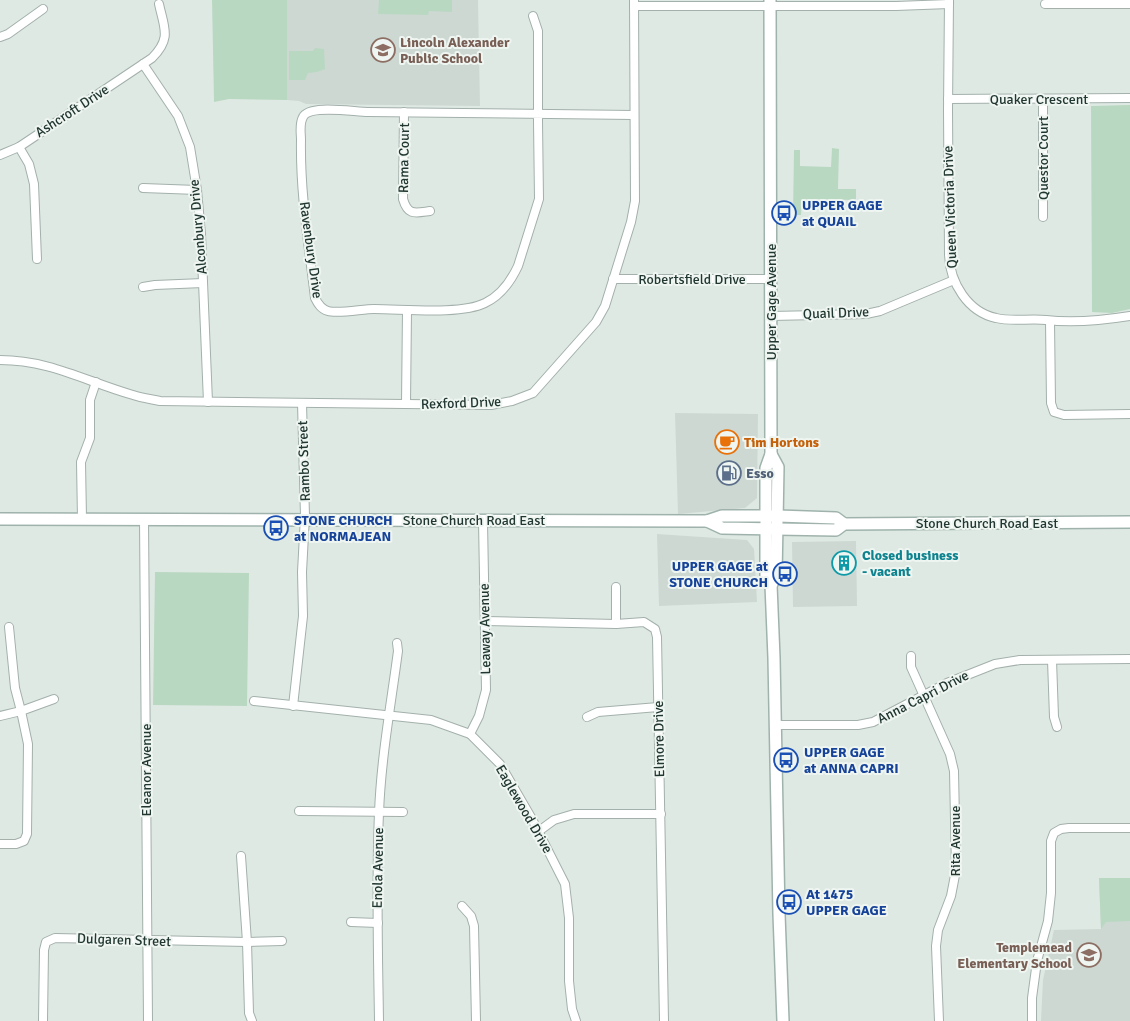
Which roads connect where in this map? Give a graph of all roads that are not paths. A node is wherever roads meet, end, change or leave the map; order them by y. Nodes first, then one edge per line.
1 (949, 2) edge
2 (634, 3) edge
3 (770, 3) edge
4 (159, 4) dead end
5 (1044, 4) dead end
6 (1130, 4) edge
7 (43, 9) dead end
8 (533, 16) dead end
9 (0, 37) edge
10 (144, 64) junction
11 (1130, 98) edge
12 (948, 99) junction
13 (1043, 99) junction
14 (404, 112) junction
15 (538, 114) junction
16 (634, 114) junction
17 (19, 147) junction
18 (0, 155) edge
19 (143, 188) dead end
20 (197, 190) junction
21 (430, 211) dead end
22 (1043, 217) dead end
23 (37, 259) dead end
24 (613, 279) junction
25 (772, 279) junction
26 (954, 280) junction
27 (203, 284) junction
28 (143, 287) dead end
29 (406, 310) junction
30 (771, 316) junction
31 (1130, 316) edge
32 (1050, 321) junction
33 (0, 360) edge
34 (96, 382) junction
35 (208, 402) junction
36 (302, 403) junction
37 (406, 404) junction
38 (1130, 414) edge
39 (772, 516) junction
40 (0, 519) edge
41 (82, 519) junction
42 (144, 519) junction
43 (305, 520) junction
44 (483, 521) junction
45 (707, 521) junction
46 (1130, 522) edge
47 (844, 524) junction
48 (772, 529) junction
49 (616, 587) dead end
50 (486, 621) junction
51 (616, 624) junction
52 (9, 627) dead end
53 (397, 643) dead end
54 (911, 656) dead end
55 (1130, 659) edge
56 (1052, 660) junction
57 (923, 695) junction
58 (54, 699) dead end
59 (254, 701) dead end
60 (293, 706) junction
61 (658, 707) junction
62 (22, 711) junction
63 (390, 715) junction
64 (0, 716) edge
65 (587, 717) dead end
66 (776, 725) junction
67 (1057, 728) dead end
68 (470, 734) junction
69 (299, 812) dead end
70 (379, 812) junction
71 (403, 812) dead end
72 (661, 814) junction
73 (1130, 828) edge
74 (539, 831) junction
75 (0, 844) edge
76 (241, 856) dead end
77 (462, 906) dead end
78 (351, 922) dead end
79 (378, 923) junction
80 (147, 940) junction
81 (282, 941) dead end
82 (247, 942) junction
83 (43, 1021) edge
84 (148, 1021) edge
85 (252, 1021) edge
86 (378, 1021) edge
87 (476, 1021) edge
88 (576, 1021) edge
89 (664, 1021) edge
90 (783, 1021) edge
91 (939, 1021) edge
92 (1032, 1021) edge

1 - 3 street
1 - 12 street, Queen Victoria Drive
2 - 3 street
2 - 16 street, Rexford Drive
3 - 25 main road, Upper Gage Avenue
4 - 10 street, Ashcroft Drive
5 - 6 street
7 - 9 street
8 - 15 street
10 - 17 street, Ashcroft Drive
10 - 20 street, Alconbury Drive
11 - 13 street, Quaker Crescent
12 - 13 street, Quaker Crescent
12 - 26 street, Queen Victoria Drive
13 - 22 street, Questor Court
14 - 15 street, Ravenbury Drive
14 - 21 street, Rama Court
14 - 29 street, Ravenbury Drive
15 - 16 street, Ravenbury Drive
15 - 29 street, Ravenbury Drive
16 - 24 street, Rexford Drive
17 - 18 street, Ashcroft Drive
17 - 23 street
19 - 20 street
20 - 27 street, Alconbury Drive
24 - 25 street, Robertsfield Drive
24 - 37 street, Rexford Drive
25 - 30 main road, Upper Gage Avenue
26 - 30 street, Quail Drive
26 - 32 street, Queen Victoria Drive
27 - 28 street
27 - 35 street, Alconbury Drive
29 - 37 street
30 - 39 main road, Upper Gage Avenue
31 - 32 street, Queen Victoria Drive
32 - 38 street
33 - 34 street, Rexford Drive
34 - 35 street, Rexford Drive
34 - 41 street
35 - 36 street, Rexford Drive
36 - 37 street, Rexford Drive
36 - 43 street, Rambo Street
39 - 45 main road, Stone Church Road East
39 - 47 main road, Stone Church Road East
39 - 48 main road, Upper Gage Avenue
40 - 41 main road, Stone Church Road East
41 - 42 main road, Stone Church Road East
42 - 43 main road, Stone Church Road East
42 - 80 street, Eleanor Avenue
43 - 44 main road, Stone Church Road East
43 - 60 street, Rambo Street
44 - 45 main road, Stone Church Road East
44 - 50 street, Leaway Avenue
45 - 48 main road, Stone Church Road East
46 - 47 main road, Stone Church Road East
47 - 48 main road, Stone Church Road East
48 - 66 main road, Upper Gage Avenue
49 - 51 street
50 - 51 street, Elmore Drive
50 - 68 street, Leaway Avenue
51 - 61 street, Elmore Drive
52 - 62 street
53 - 63 street, Enola Avenue
54 - 57 street, Rita Avenue
55 - 56 street, Anna Capri Drive
56 - 57 street, Anna Capri Drive
56 - 67 street
57 - 66 street, Anna Capri Drive
57 - 91 street, Rita Avenue
58 - 62 street
59 - 60 street, Eaglewood Drive
60 - 63 street, Eaglewood Drive
61 - 65 street
61 - 72 street, Elmore Drive
62 - 64 street
62 - 75 street
63 - 68 street, Eaglewood Drive
63 - 70 street, Enola Avenue
66 - 90 main road, Upper Gage Avenue
68 - 74 street, Eaglewood Drive
69 - 70 street
70 - 71 street
70 - 79 street, Enola Avenue
72 - 74 street
72 - 89 street, Elmore Drive
73 - 92 street
74 - 88 street, Eaglewood Drive
76 - 82 street
77 - 87 street
78 - 79 street
79 - 86 street, Enola Avenue
80 - 82 street, Dulgaren Street
80 - 83 street, Dulgaren Street
80 - 84 street, Eleanor Avenue
81 - 82 street, Dulgaren Street
82 - 85 street

